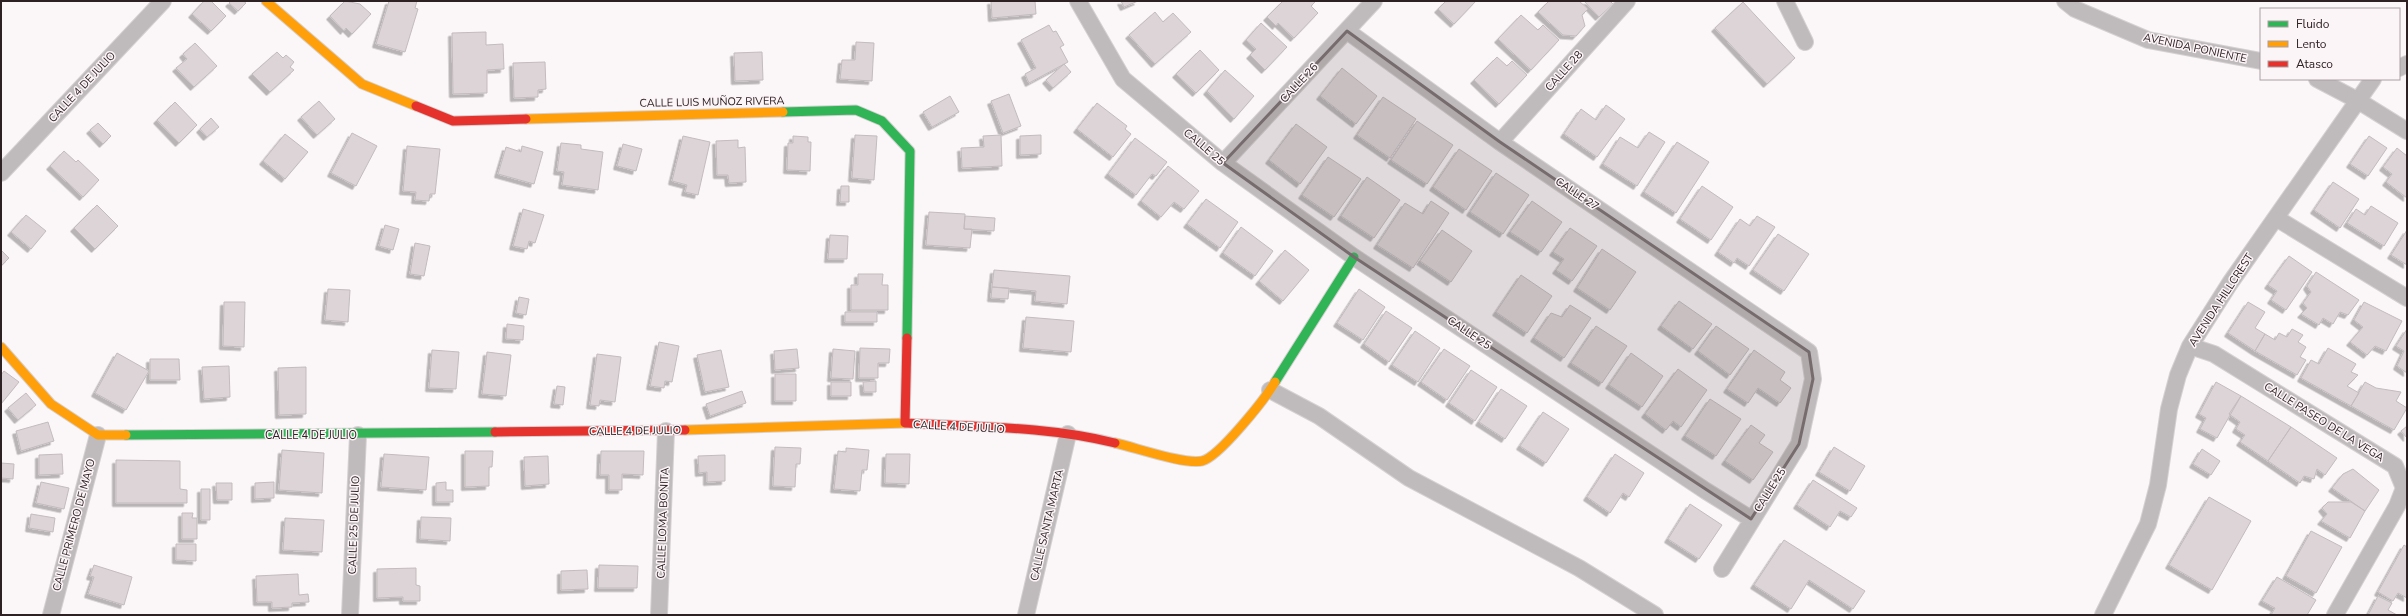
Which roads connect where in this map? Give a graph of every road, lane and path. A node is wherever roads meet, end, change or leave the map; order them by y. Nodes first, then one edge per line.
1 (163, 1) edge
2 (266, 1) edge
3 (1078, 1) edge
4 (1374, 1) edge
5 (1627, 1) edge
6 (1785, 1) edge
7 (2064, 1) edge
8 (1347, 31) junction
9 (1805, 42) dead end
10 (2260, 61) edge
11 (2319, 80) edge
12 (2372, 80) edge
13 (2357, 100) junction
14 (2407, 131) edge
15 (1500, 142) junction
16 (1223, 163) junction
17 (1, 173) edge
18 (2276, 218) junction
19 (1354, 257) junction
20 (2407, 298) edge
21 (2190, 346) junction
22 (1, 347) edge
23 (1809, 352) joint
24 (1270, 390) junction
25 (905, 424) junction
26 (666, 431) junction
27 (1068, 434) junction
28 (98, 435) junction
29 (358, 435) junction
30 (1751, 519) junction
31 (1722, 569) dead end
32 (51, 615) edge
33 (350, 615) edge
34 (659, 615) edge
35 (1026, 615) edge
36 (1655, 615) edge
37 (2103, 615) edge
38 (2335, 615) edge

1 - 17 street, CALLE 4 DE JULIO
2 - 25 street, CALLE LUIS MUÑOZ RIVERA
3 - 16 street, CALLE 25
4 - 8 street, CALLE 26
5 - 15 street, CALLE 28
6 - 9 street
7 - 10 street, AVENIDA PONIENTE
8 - 15 street, CALLE 27
8 - 16 street, CALLE 26
11 - 13 street
12 - 13 street, AVENIDA HILLCREST
13 - 14 street
13 - 18 street, AVENIDA HILLCREST
15 - 23 street, CALLE 27
16 - 19 street, CALLE 25
18 - 20 street
18 - 21 street, AVENIDA HILLCREST
19 - 24 street
19 - 30 street, CALLE 25
21 - 37 street, AVENIDA HILLCREST
21 - 38 street, CALLE PASEO DE LA VEGA
22 - 28 street
23 - 30 street, CALLE 25
24 - 27 street, CALLE 4 DE JULIO
24 - 36 street
25 - 26 street, CALLE 4 DE JULIO
25 - 27 street, CALLE 4 DE JULIO
26 - 29 street, CALLE 4 DE JULIO
26 - 34 street, CALLE LOMA BONITA
27 - 35 street, CALLE SANTA MARTA
28 - 29 street, CALLE 4 DE JULIO
28 - 32 street, CALLE PRIMERO DE MAYO
29 - 33 street, CALLE 25 DE JULIO
30 - 31 street

